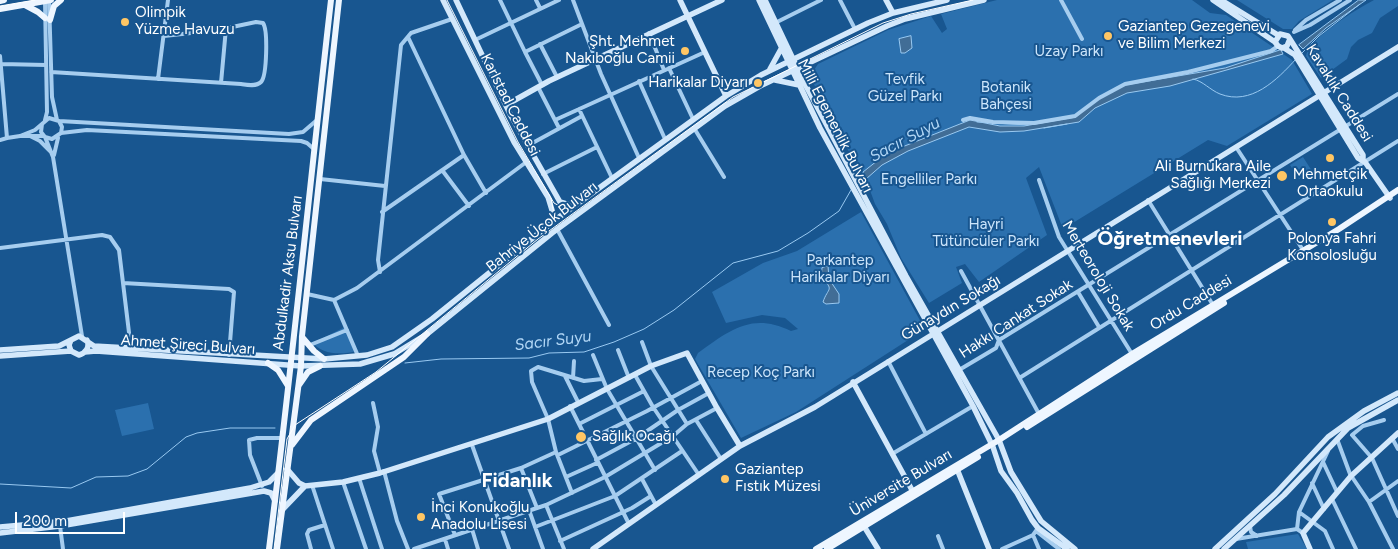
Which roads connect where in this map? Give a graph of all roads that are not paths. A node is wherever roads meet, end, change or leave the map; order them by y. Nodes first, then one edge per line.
1 (4, 0) edge
2 (48, 0) edge
3 (61, 0) edge
4 (168, 0) edge
5 (330, 0) edge
6 (339, 0) edge
7 (443, 0) edge
8 (456, 0) edge
9 (500, 0) edge
10 (536, 0) edge
11 (559, 0) edge
12 (573, 0) edge
13 (680, 0) edge
14 (722, 0) edge
15 (759, 0) edge
16 (765, 0) edge
17 (820, 0) edge
18 (840, 0) edge
19 (886, 0) edge
20 (947, 0) edge
21 (984, 0) edge
22 (1061, 0) edge
23 (1213, 0) edge
24 (1220, 0) edge
25 (1340, 0) edge
26 (1350, 0) edge
27 (0, 1) edge
28 (934, 2) edge
29 (24, 5) junction
30 (540, 8) junction
31 (0, 10) edge
32 (893, 13) junction
33 (687, 16) junction
34 (48, 19) junction
35 (452, 19) junction
36 (511, 22) junction
37 (775, 23) junction
38 (582, 24) junction
39 (226, 28) junction
40 (855, 29) junction
41 (1294, 32) junction
42 (649, 33) junction
43 (164, 36) junction
44 (408, 36) junction
45 (1289, 38) junction
46 (1082, 39) dead end
47 (475, 40) junction
48 (1279, 43) junction
49 (540, 44) junction
50 (1398, 47) edge
51 (784, 48) junction
52 (525, 52) junction
53 (705, 52) junction
54 (807, 52) junction
55 (0, 56) edge
56 (595, 59) junction
57 (790, 60) junction
58 (46, 65) junction
59 (1, 66) edge
60 (805, 66) junction
61 (666, 69) junction
62 (770, 70) junction
63 (796, 71) junction
64 (51, 72) junction
65 (557, 77) junction
66 (158, 79) junction
67 (775, 80) junction
68 (639, 81) junction
69 (801, 82) junction
70 (221, 83) junction
71 (540, 86) junction
72 (2, 92) edge
73 (1322, 93) junction
74 (609, 94) junction
75 (1398, 94) edge
76 (726, 96) junction
77 (506, 105) junction
78 (579, 109) junction
79 (582, 116) junction
80 (319, 119) junction
81 (693, 119) junction
82 (555, 120) junction
83 (963, 120) dead end
84 (58, 121) junction
85 (43, 122) junction
86 (78, 124) junction
87 (559, 128) junction
88 (694, 128) junction
89 (1343, 128) junction
90 (79, 130) junction
91 (294, 134) junction
92 (60, 135) junction
93 (20, 136) junction
94 (28, 136) junction
95 (44, 137) junction
96 (7, 138) junction
97 (665, 139) junction
98 (0, 140) edge
99 (294, 141) junction
100 (1398, 141) edge
101 (527, 146) junction
102 (597, 147) junction
103 (1236, 147) junction
104 (315, 151) junction
105 (464, 155) junction
106 (53, 157) junction
107 (639, 158) junction
108 (1364, 161) junction
109 (526, 162) junction
110 (442, 170) junction
111 (543, 174) junction
112 (612, 178) junction
113 (724, 178) dead end
114 (320, 179) junction
115 (1038, 180) dead end
116 (1258, 181) junction
117 (385, 186) junction
118 (1398, 192) edge
119 (486, 193) junction
120 (1389, 197) junction
121 (1148, 200) junction
122 (469, 206) junction
123 (573, 206) junction
124 (382, 212) junction
125 (1280, 215) junction
126 (555, 220) junction
127 (557, 229) junction
128 (1171, 235) junction
129 (67, 238) junction
130 (0, 248) edge
131 (1303, 250) junction
132 (1069, 251) junction
133 (1192, 268) junction
134 (961, 271) dead end
135 (380, 272) junction
136 (123, 283) junction
137 (1090, 285) junction
138 (1078, 292) junction
139 (307, 294) junction
140 (334, 300) junction
141 (979, 305) junction
142 (1213, 305) junction
143 (1111, 320) junction
144 (609, 325) dead end
145 (1099, 327) junction
146 (347, 330) junction
147 (934, 333) junction
148 (428, 334) junction
149 (302, 336) junction
150 (84, 338) junction
151 (71, 340) junction
152 (999, 340) junction
153 (642, 342) dead end
154 (309, 346) junction
155 (131, 349) junction
156 (0, 350) edge
157 (618, 350) dead end
158 (71, 351) junction
159 (85, 352) junction
160 (1132, 354) junction
161 (229, 355) junction
162 (594, 355) dead end
163 (0, 356) edge
164 (358, 356) junction
165 (290, 357) junction
166 (301, 358) junction
167 (324, 359) junction
168 (574, 361) dead end
169 (888, 361) junction
170 (268, 363) junction
171 (289, 366) junction
172 (300, 366) junction
173 (320, 366) junction
174 (651, 366) junction
175 (959, 370) junction
176 (565, 376) junction
177 (632, 376) junction
178 (1021, 377) junction
179 (572, 378) junction
180 (602, 379) junction
181 (702, 381) junction
182 (853, 382) junction
183 (288, 386) junction
184 (297, 388) junction
185 (607, 389) junction
186 (644, 391) junction
187 (709, 393) junction
188 (1398, 393) edge
189 (671, 398) junction
190 (1398, 400) edge
191 (578, 402) junction
192 (373, 403) dead end
193 (616, 405) junction
194 (570, 406) junction
195 (973, 406) junction
196 (653, 407) junction
197 (717, 408) junction
198 (678, 410) junction
199 (1039, 414) junction
200 (548, 419) junction
201 (661, 420) junction
202 (696, 420) junction
203 (1384, 420) dead end
204 (626, 422) junction
205 (579, 424) junction
206 (687, 424) junction
207 (1398, 433) edge
208 (926, 434) junction
209 (673, 436) junction
210 (283, 438) junction
211 (637, 438) junction
212 (1392, 438) junction
213 (1337, 439) junction
214 (588, 441) junction
215 (1000, 441) junction
216 (472, 445) junction
217 (740, 446) junction
218 (992, 446) junction
219 (1329, 447) junction
220 (290, 448) junction
221 (1398, 449) edge
222 (682, 451) junction
223 (557, 453) junction
224 (645, 454) junction
225 (892, 454) junction
226 (1372, 458) junction
227 (721, 460) junction
228 (597, 462) junction
229 (1324, 462) junction
230 (521, 468) junction
231 (287, 469) junction
232 (957, 469) junction
233 (655, 470) junction
234 (382, 472) junction
235 (278, 473) junction
236 (699, 475) junction
237 (566, 476) junction
238 (1351, 476) junction
239 (605, 477) junction
240 (359, 478) junction
241 (642, 479) junction
242 (485, 480) junction
243 (343, 482) junction
244 (1396, 482) edge
245 (1312, 483) junction
246 (264, 485) junction
247 (312, 485) junction
248 (305, 486) junction
249 (1398, 488) edge
250 (1386, 489) junction
251 (912, 490) junction
252 (267, 491) junction
253 (1338, 492) junction
254 (572, 493) junction
255 (615, 496) junction
256 (651, 496) junction
257 (1332, 499) junction
258 (275, 502) junction
259 (1369, 502) junction
260 (546, 505) junction
261 (656, 505) junction
262 (537, 508) junction
263 (283, 509) junction
264 (1324, 509) junction
265 (529, 510) junction
266 (622, 511) junction
267 (1299, 512) junction
268 (1398, 516) edge
269 (499, 519) junction
270 (552, 521) junction
271 (1313, 522) junction
272 (629, 524) junction
273 (862, 524) junction
274 (325, 525) junction
275 (60, 526) junction
276 (1250, 526) junction
277 (0, 527) edge
278 (536, 528) junction
279 (472, 529) junction
280 (1297, 529) junction
281 (1036, 532) junction
282 (0, 533) edge
283 (1303, 533) junction
284 (455, 535) junction
285 (938, 536) dead end
286 (1257, 536) junction
287 (445, 539) junction
288 (1236, 539) junction
289 (560, 541) junction
290 (1231, 546) edge
291 (941, 548) edge
292 (1009, 548) edge
293 (63, 549) edge
294 (265, 549) edge
295 (269, 549) edge
296 (277, 549) edge
297 (311, 549) edge
298 (333, 549) edge
299 (366, 549) edge
300 (382, 549) edge
301 (408, 549) edge
302 (414, 549) edge
303 (448, 549) edge
304 (478, 549) edge
305 (509, 549) edge
306 (543, 549) edge
307 (564, 549) edge
308 (593, 549) edge
309 (816, 549) edge
310 (827, 549) edge
311 (878, 549) edge
312 (989, 549) edge
313 (1002, 549) edge
314 (1038, 549) edge
315 (1060, 549) edge
316 (1067, 549) edge
317 (1076, 549) edge
318 (1215, 549) edge
319 (1224, 549) edge
320 (1310, 549) edge
321 (1333, 549) edge
322 (1356, 549) edge
323 (1393, 549) edge

1 - 27 main road
2 - 29 main road
2 - 34 street
3 - 34 main road
4 - 43 street
5 - 80 main road, Abdulkadir Aksu Bulvarı
6 - 114 main road, Abdulkadir Aksu Bulvarı
7 - 35 main road, Karlstad Caddesi
8 - 47 main road, Karlstad Caddesi
9 - 36 street
10 - 30 street
11 - 30 street
12 - 38 street
13 - 33 main road
14 - 33 main road
15 - 51 main road, Milli Egemenlik Bulvarı
16 - 37 main road, Milli Egemenlik Bulvarı
17 - 37 street
18 - 40 street
19 - 32 main road
20 - 28 main road, Bahriye Üçok Bulvarı
21 - 60 main road, Bahriye Üçok Bulvarı
22 - 46 street
23 - 48 main road, Kavaklık Caddesi
24 - 48 main road, Kavaklık Caddesi
25 - 41 street
26 - 41 street
28 - 32 main road, Bahriye Üçok Bulvarı
29 - 31 main road
29 - 34 main road
30 - 36 street
32 - 40 main road, Bahriye Üçok Bulvarı
33 - 42 main road
33 - 53 main road
34 - 58 street
34 - 64 street
35 - 44 street
35 - 109 main road, Karlstad Caddesi
36 - 47 street
36 - 52 street
37 - 51 main road, Milli Egemenlik Bulvarı
38 - 49 street
38 - 56 street
39 - 43 street
39 - 70 street
39 - 70 street
40 - 54 main road, Bahriye Üçok Bulvarı
41 - 45 street
42 - 56 main road
42 - 61 street
43 - 66 street
44 - 105 street
44 - 117 street
45 - 48 main road
45 - 48 main road
45 - 73 main road, Kavaklık Caddesi
47 - 77 main road, Karlstad Caddesi
48 - 73 main road, Kavaklık Caddesi
48 - 83 street
49 - 52 street
49 - 65 street
50 - 73 main road, Günaydın Sokağı
51 - 54 main road
51 - 57 main road, Milli Egemenlik Bulvarı
51 - 62 main road
52 - 71 street
53 - 61 street
53 - 76 main road
54 - 57 main road, Bahriye Üçok Bulvarı
55 - 59 street
56 - 65 main road
56 - 74 street
57 - 62 main road, Bahriye Üçok Bulvarı
57 - 63 main road, Milli Egemenlik Bulvarı
58 - 59 street
58 - 85 street
59 - 72 street
60 - 63 main road, Bahriye Üçok Bulvarı
60 - 69 main road
61 - 68 street
61 - 81 street
62 - 76 main road, Bahriye Üçok Bulvarı
63 - 67 main road, Bahriye Üçok Bulvarı
63 - 69 main road, Milli Egemenlik Bulvarı
64 - 66 street
64 - 84 street
65 - 71 main road
66 - 70 street
67 - 69 main road
67 - 88 main road, Bahriye Üçok Bulvarı
68 - 74 street
68 - 97 street
69 - 147 main road, Milli Egemenlik Bulvarı
69 - 147 main road, Milli Egemenlik Bulvarı
71 - 77 main road
71 - 82 street
72 - 96 street
73 - 89 main road, Kavaklık Caddesi
73 - 103 main road, Günaydın Sokağı
74 - 78 street
74 - 107 street
75 - 89 street, Hakkı Cankat Sokak
76 - 81 main road, Bahriye Üçok Bulvarı
77 - 101 main road, Karlstad Caddesi
78 - 79 street
78 - 82 street
79 - 87 street
79 - 102 street
80 - 91 street
80 - 104 main road, Abdulkadir Aksu Bulvarı
81 - 97 main road, Bahriye Üçok Bulvarı
82 - 87 street
84 - 85 street
84 - 86 street
84 - 92 street
85 - 93 street
85 - 95 street
86 - 90 street
86 - 91 street
87 - 101 street
88 - 113 street
88 - 127 main road, Bahriye Üçok Bulvarı
89 - 108 main road, Kavaklık Caddesi
89 - 116 street, Hakkı Cankat Sokak
90 - 92 street
90 - 99 street
91 - 99 street
92 - 95 street
92 - 106 street
93 - 94 street
93 - 96 street
94 - 95 street
94 - 106 street
95 - 106 street
96 - 98 street
97 - 107 main road, Bahriye Üçok Bulvarı
99 - 104 street
100 - 108 street
101 - 111 main road, Karlstad Caddesi
102 - 111 street
102 - 112 street
103 - 116 street
103 - 121 main road, Günaydın Sokağı
104 - 165 main road, Abdulkadir Aksu Bulvarı
105 - 110 street
105 - 119 street
106 - 129 street
107 - 112 main road, Bahriye Üçok Bulvarı
108 - 120 main road, Kavaklık Caddesi
108 - 125 street
109 - 119 street
109 - 126 main road, Karlstad Caddesi
110 - 122 street
110 - 124 street
111 - 123 main road, Karlstad Caddesi
112 - 123 main road, Bahriye Üçok Bulvarı
114 - 117 street
114 - 139 main road, Abdulkadir Aksu Bulvarı
115 - 132 street, Merteoroloji Sokak
116 - 125 street
116 - 128 street, Hakkı Cankat Sokak
117 - 124 street
118 - 120 main road, Ordu Caddesi
119 - 122 street
120 - 131 main road, Ordu Caddesi
120 - 215 main road, Ordu Caddesi
121 - 128 street
121 - 132 main road, Günaydın Sokağı
122 - 135 street
123 - 126 main road, Bahriye Üçok Bulvarı
124 - 135 street
125 - 131 street
125 - 133 street
126 - 164 main road, Bahriye Üçok Bulvarı
127 - 144 street
127 - 148 main road, Bahriye Üçok Bulvarı
128 - 133 street
128 - 137 street, Hakkı Cankat Sokak
129 - 130 street
129 - 136 street
129 - 150 street
131 - 142 main road, Ordu Caddesi
132 - 137 street, Merteoroloji Sokak
132 - 141 main road, Günaydın Sokağı
133 - 142 street
133 - 143 street
134 - 141 street
135 - 140 street
136 - 155 street
136 - 161 street
137 - 138 street, Hakkı Cankat Sokak
137 - 143 street, Merteoroloji Sokak
138 - 145 street
138 - 152 street, Hakkı Cankat Sokak
139 - 140 street
139 - 149 main road, Abdulkadir Aksu Bulvarı
140 - 146 street
141 - 147 main road, Günaydın Sokağı
141 - 152 street
142 - 160 main road, Ordu Caddesi
143 - 145 street
143 - 160 street, Merteoroloji Sokak
145 - 178 street
146 - 154 street
146 - 164 street
147 - 169 main road, Günaydın Sokağı
147 - 175 main road, Milli Egemenlik Bulvarı
147 - 195 main road, Milli Egemenlik Bulvarı
148 - 173 main road, Bahriye Üçok Bulvarı
148 - 220 main road
149 - 154 main road
149 - 166 main road, Abdulkadir Aksu Bulvarı
150 - 151 main road
150 - 155 main road, Bahriye Üçok Bulvarı
150 - 159 main road
151 - 156 main road
151 - 158 main road
152 - 175 street, Hakkı Cankat Sokak
152 - 178 street
153 - 174 street
154 - 167 main road
155 - 161 main road, Bahriye Üçok Bulvarı
157 - 177 street
158 - 159 main road
158 - 163 main road
159 - 170 main road, Ahmet Şireci Bulvarı
160 - 199 main road, Ordu Caddesi
161 - 165 main road, Bahriye Üçok Bulvarı
162 - 180 street
164 - 167 main road, Bahriye Üçok Bulvarı
165 - 166 main road, Bahriye Üçok Bulvarı
165 - 171 main road, Abdulkadir Aksu Bulvarı
166 - 167 main road, Bahriye Üçok Bulvarı
166 - 172 main road, Abdulkadir Aksu Bulvarı
168 - 179 street
169 - 182 main road, Günaydın Sokağı
169 - 208 street
170 - 171 main road, Ahmet Şireci Bulvarı
170 - 183 main road
171 - 172 main road, Bahriye Üçok Bulvarı
171 - 183 main road, Abdulkadir Aksu Bulvarı
172 - 173 main road, Bahriye Üçok Bulvarı
172 - 184 main road, Abdulkadir Aksu Bulvarı
173 - 184 main road
174 - 177 main road
174 - 181 main road
174 - 189 street
175 - 215 main road, Milli Egemenlik Bulvarı
176 - 179 street
176 - 191 street
176 - 200 street
177 - 185 main road
177 - 186 street
178 - 199 street
179 - 180 street
180 - 185 street
181 - 187 main road
181 - 189 street
182 - 217 main road, Günaydın Sokağı
182 - 225 main road
183 - 210 main road, Abdulkadir Aksu Bulvarı
184 - 220 main road, Abdulkadir Aksu Bulvarı
185 - 191 main road
185 - 193 street
186 - 193 street
186 - 196 street
187 - 197 main road
187 - 198 street
188 - 318 main road
189 - 196 street
189 - 198 street
190 - 213 main road
191 - 194 main road
192 - 234 street
193 - 204 street
193 - 205 street
194 - 200 main road
194 - 205 street
195 - 208 street
195 - 218 main road, Milli Egemenlik Bulvarı
196 - 201 street
196 - 204 street
197 - 202 street
197 - 217 main road
198 - 201 street
198 - 206 street
199 - 215 main road, Ordu Caddesi
200 - 216 main road
200 - 223 street
201 - 209 street
201 - 211 street
202 - 206 street
202 - 227 street
203 - 226 street
204 - 211 street
204 - 214 street
205 - 214 street
206 - 209 street
207 - 212 main road
208 - 225 street
209 - 222 street
209 - 224 street
210 - 235 main road, Abdulkadir Aksu Bulvarı
210 - 246 street
211 - 224 street
211 - 228 street
212 - 221 street
212 - 226 main road
213 - 219 main road
213 - 238 street
214 - 223 street
214 - 228 street
215 - 218 main road, Üniversite Bulvarı
215 - 317 main road, Milli Egemenlik Bulvarı
216 - 234 main road
216 - 242 street
217 - 227 main road, Günaydın Sokağı
218 - 232 main road, Üniversite Bulvarı
218 - 251 main road, Üniversite Bulvarı
218 - 281 main road, Milli Egemenlik Bulvarı
219 - 229 street
219 - 276 main road
220 - 231 main road, Abdulkadir Aksu Bulvarı
222 - 233 street
222 - 236 street
223 - 230 street
223 - 237 street
224 - 233 street
224 - 239 street
225 - 251 main road
226 - 238 main road
226 - 250 street
227 - 236 main road, Günaydın Sokağı
228 - 237 street
228 - 239 street
229 - 245 street
229 - 253 street
230 - 242 street
230 - 262 street
231 - 248 main road
231 - 263 main road, Abdulkadir Aksu Bulvarı
232 - 273 main road, Üniversite Bulvarı
232 - 312 main road
233 - 241 street
234 - 240 main road
234 - 301 street
235 - 246 main road
235 - 258 main road, Abdulkadir Aksu Bulvarı
236 - 261 main road, Günaydın Sokağı
237 - 254 street
238 - 253 main road
238 - 259 street
239 - 254 street
239 - 255 street
240 - 243 main road
240 - 300 street
241 - 255 street
241 - 256 street
242 - 269 street
242 - 284 street
243 - 247 main road
243 - 299 street
244 - 249 street
244 - 250 street
245 - 264 street
245 - 267 street
246 - 252 main road
246 - 277 main road
247 - 248 main road
247 - 274 street
248 - 263 main road
250 - 259 street
250 - 268 street
251 - 273 main road, Üniversite Bulvarı
252 - 258 main road
252 - 275 main road
253 - 257 main road
254 - 260 street
255 - 266 street
255 - 270 street
256 - 261 street
256 - 266 street
257 - 264 main road
257 - 322 street
258 - 295 main road, Abdulkadir Aksu Bulvarı
259 - 323 street
260 - 262 street
260 - 270 street
261 - 272 main road, Günaydın Sokağı
262 - 265 street
263 - 296 main road, Abdulkadir Aksu Bulvarı
264 - 271 main road
265 - 269 street
265 - 278 street
266 - 272 street
266 - 289 street
267 - 271 street
267 - 280 street
269 - 279 street
269 - 305 street
270 - 278 street
270 - 289 street
271 - 283 main road
271 - 321 street
272 - 308 main road, Günaydın Sokağı
273 - 309 main road, Üniversite Bulvarı
273 - 310 main road, Üniversite Bulvarı
273 - 311 main road
274 - 297 street
274 - 298 street
275 - 282 main road
275 - 293 street
276 - 286 street
276 - 288 main road
278 - 306 street
279 - 284 street
279 - 304 street
280 - 283 street
280 - 286 street
281 - 292 street
281 - 314 street
281 - 315 street
281 - 316 main road
283 - 320 main road
284 - 287 street
285 - 291 street
286 - 288 street
287 - 302 street
287 - 303 street
288 - 290 main road
289 - 307 street
290 - 319 main road
292 - 313 street
294 - 295 street

